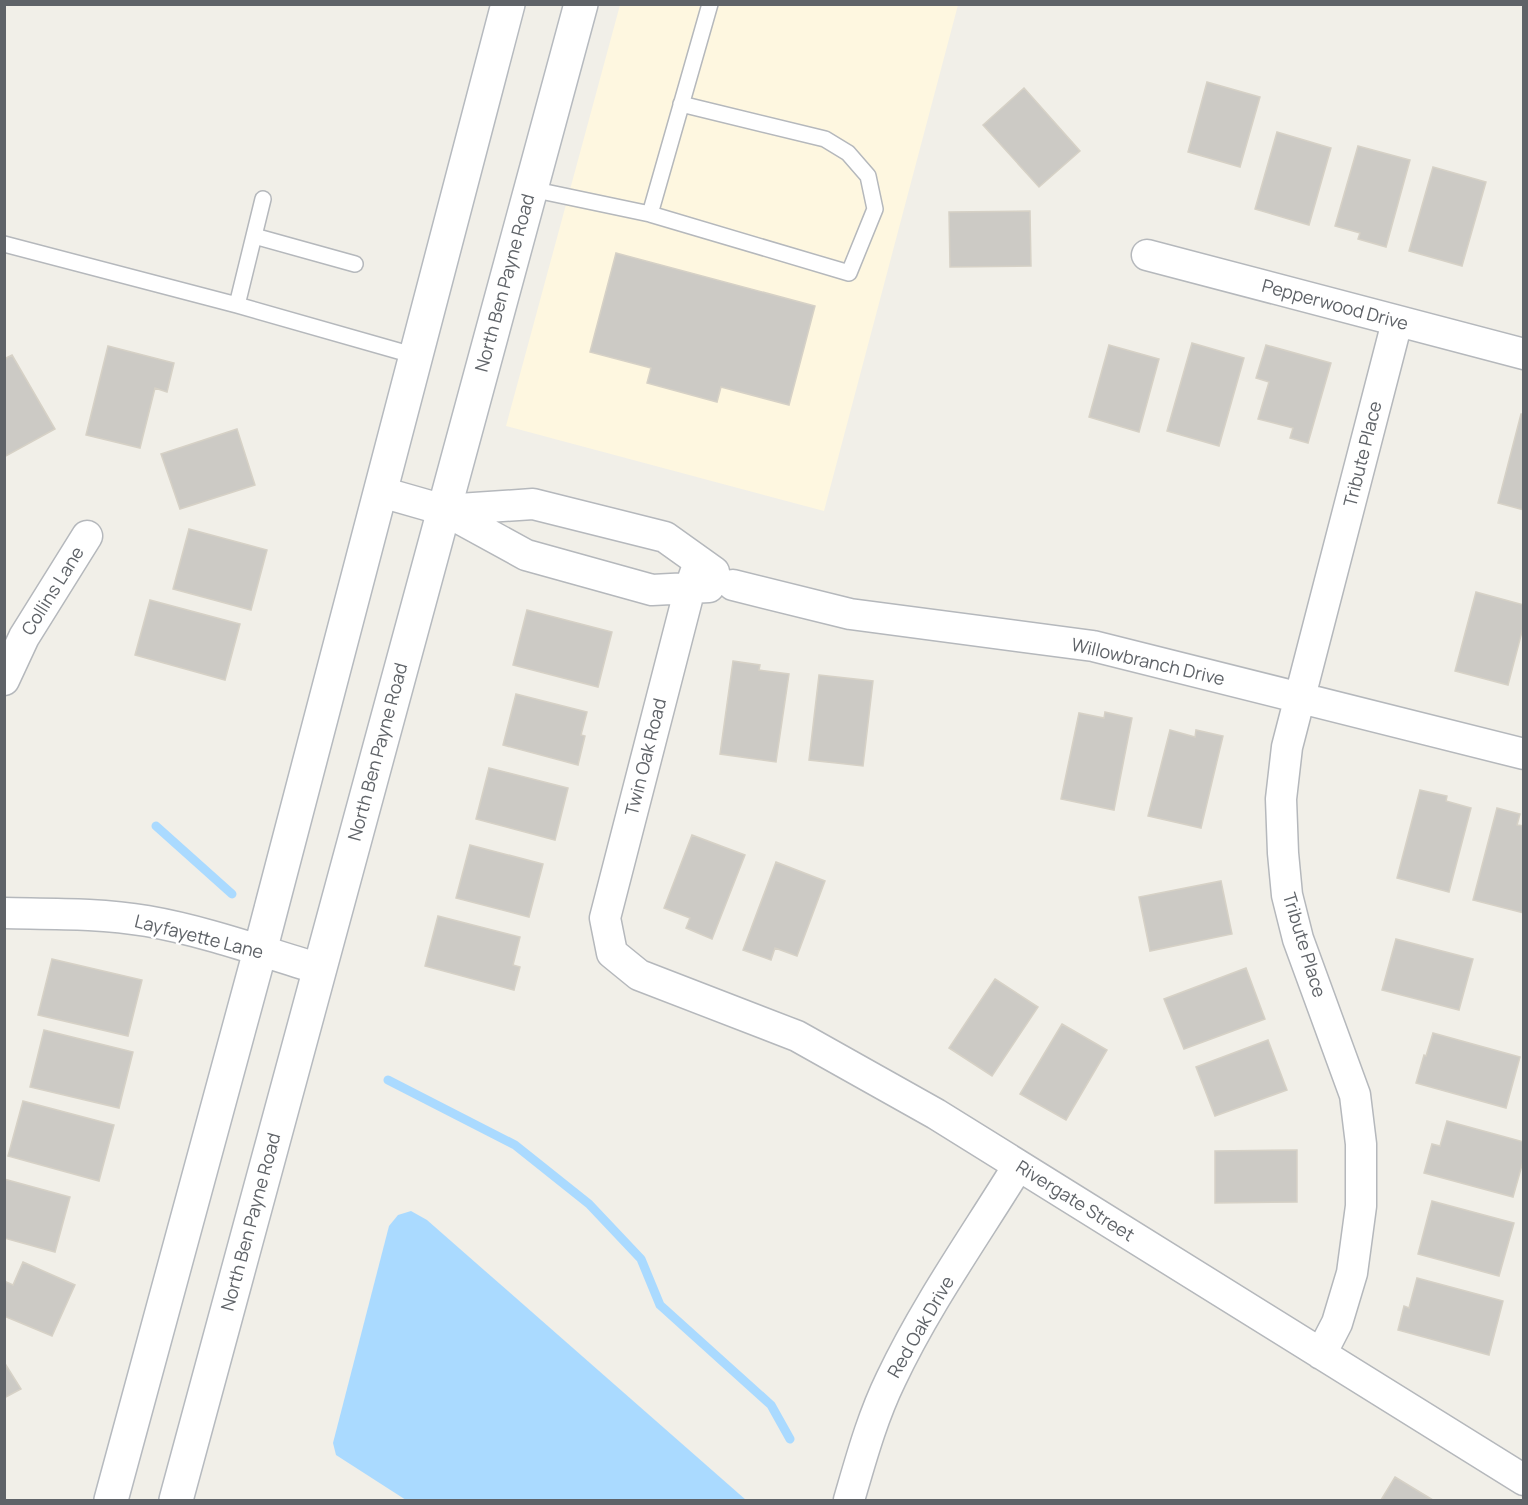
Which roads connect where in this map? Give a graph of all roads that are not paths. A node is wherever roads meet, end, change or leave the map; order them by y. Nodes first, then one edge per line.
1 (508, 4) edge
2 (581, 4) edge
3 (710, 4) edge
4 (681, 104) junction
5 (531, 189) junction
6 (263, 199) dead end
7 (650, 214) junction
8 (254, 236) junction
9 (4, 244) edge
10 (1148, 255) dead end
11 (355, 264) dead end
12 (237, 305) junction
13 (1397, 322) junction
14 (1524, 354) edge
15 (416, 356) junction
16 (381, 492) junction
17 (444, 510) junction
18 (87, 536) dead end
19 (694, 575) junction
20 (4, 680) edge
21 (1300, 699) junction
22 (1524, 754) edge
23 (4, 913) edge
24 (260, 951) junction
25 (612, 952) joint
26 (320, 969) junction
27 (1018, 1166) junction
28 (1321, 1354) junction
29 (1524, 1480) edge
30 (111, 1500) edge
31 (176, 1500) edge
32 (849, 1500) edge

1 - 15 street
2 - 5 street, North Ben Payne Road
3 - 4 lane
4 - 7 lane
4 - 7 lane
5 - 7 lane
5 - 17 street, North Ben Payne Road
6 - 8 lane
8 - 11 lane
8 - 12 lane
9 - 12 lane
10 - 13 street, Pepperwood Drive
12 - 15 lane
13 - 14 street, Pepperwood Drive
13 - 21 street, Tribute Place
15 - 16 street
16 - 17 street, Willowbranch Drive
16 - 24 street
17 - 19 street, Willowbranch Drive
17 - 19 street, Willowbranch Drive
17 - 26 street, North Ben Payne Road
18 - 20 street, Collins Lane
19 - 21 street, Willowbranch Drive
19 - 25 street, Twin Oak Road
21 - 22 street, Willowbranch Drive
21 - 28 street, Tribute Place
23 - 24 street, Layfayette Lane
24 - 26 street, Layfayette Lane
24 - 30 street
25 - 27 street, Rivergate Street
26 - 31 street, North Ben Payne Road
27 - 28 street, Rivergate Street
27 - 32 street, Red Oak Drive
28 - 29 street, Rivergate Street

